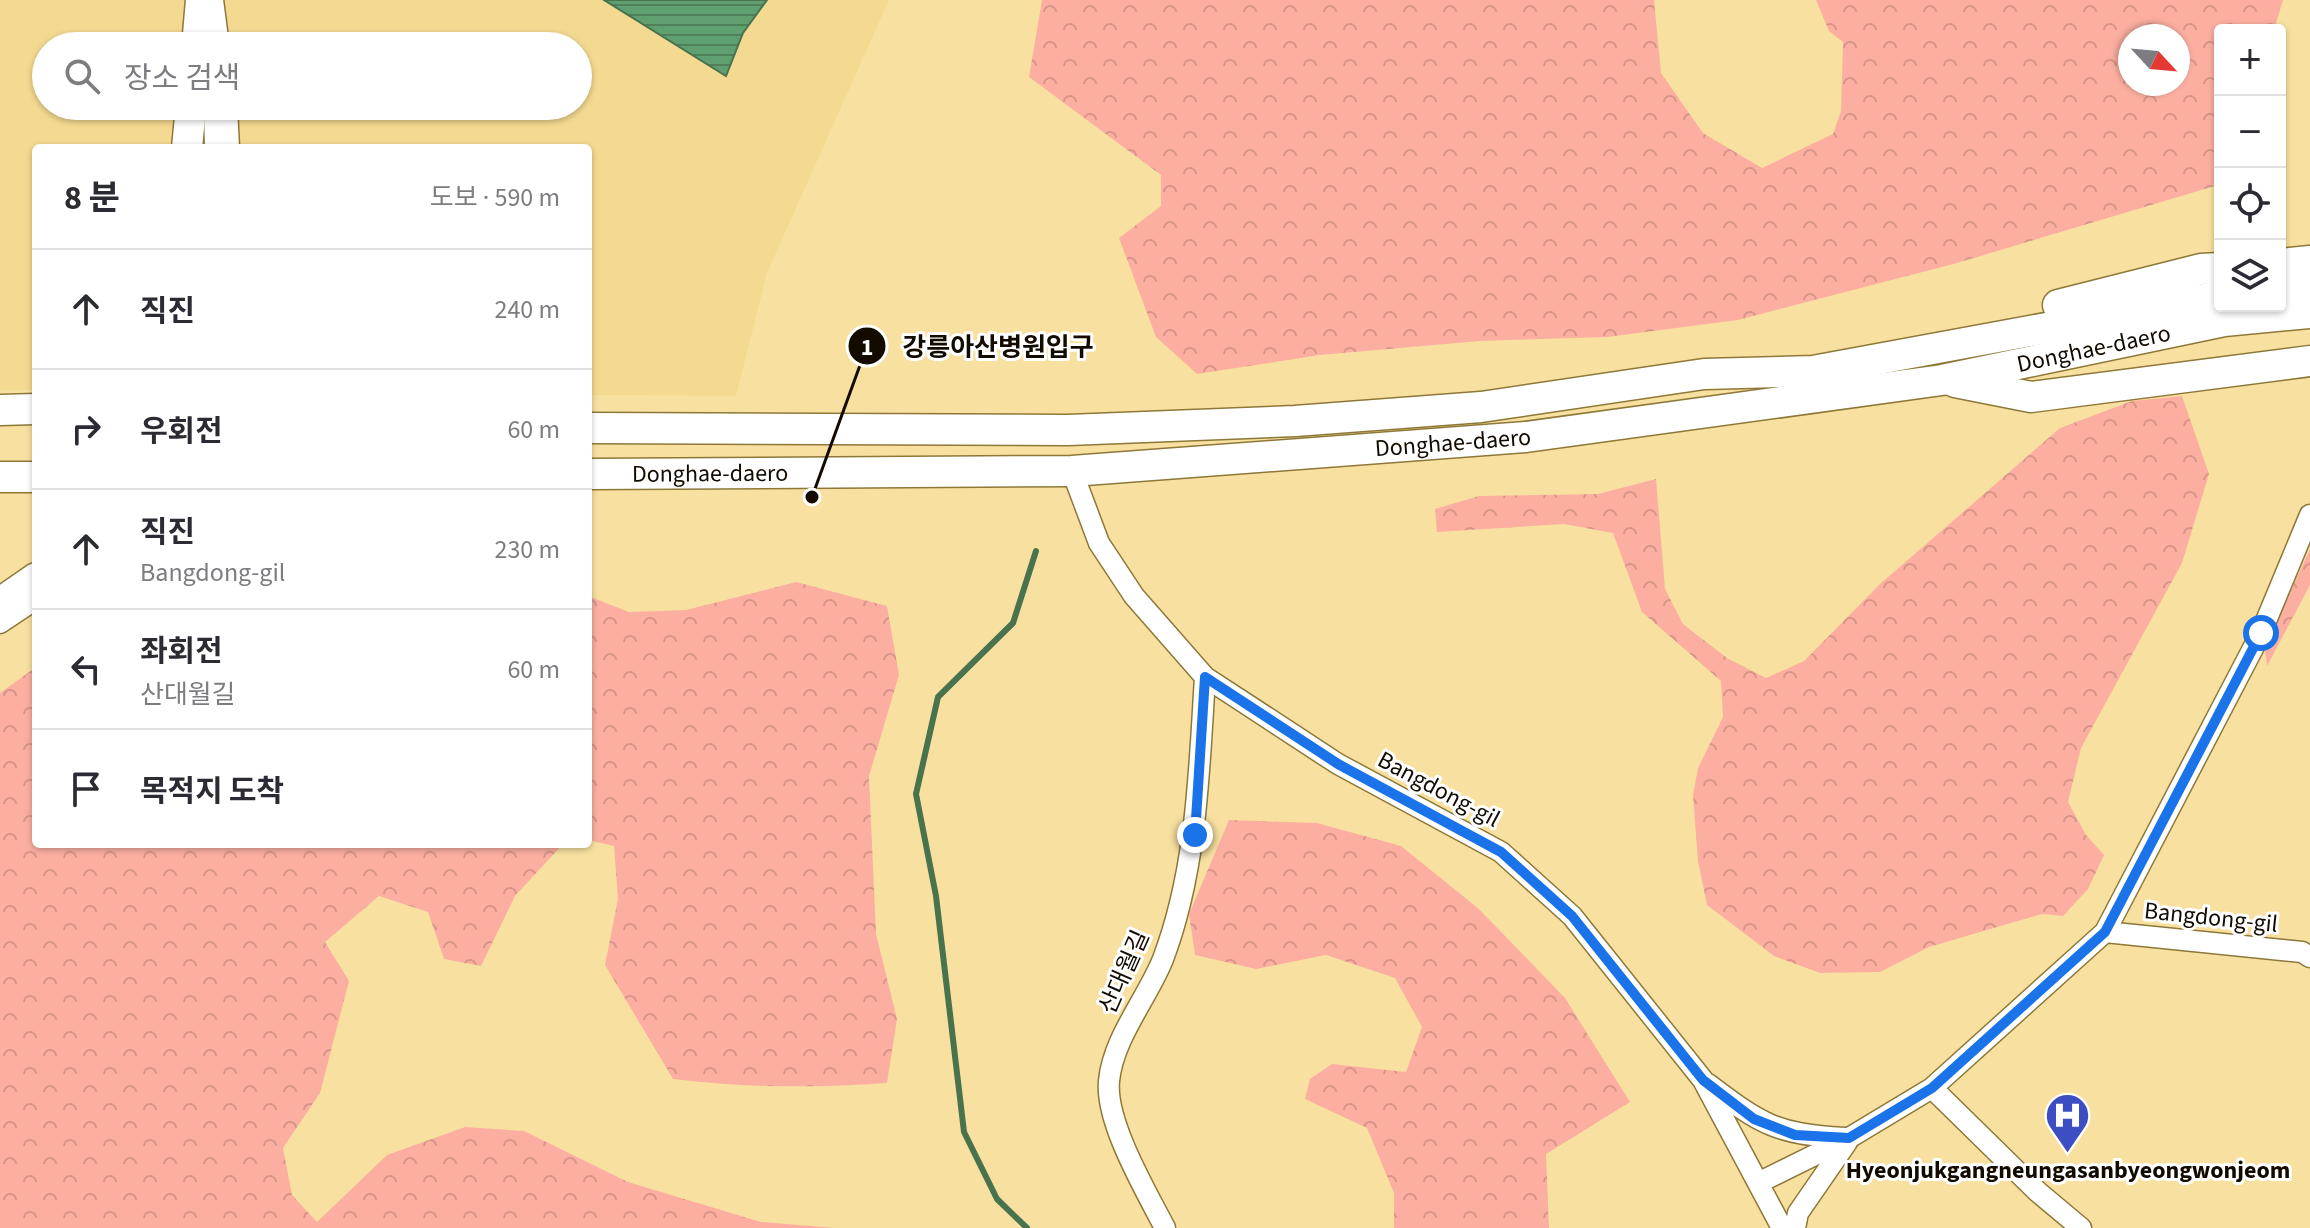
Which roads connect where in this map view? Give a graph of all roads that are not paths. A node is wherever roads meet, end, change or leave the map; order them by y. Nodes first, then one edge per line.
1 (202, 0) edge
2 (212, 0) edge
3 (201, 32) edge
4 (213, 32) edge
5 (217, 32) edge
6 (190, 120) edge
7 (203, 120) edge
8 (214, 120) edge
9 (228, 120) edge
10 (187, 144) edge
11 (203, 144) edge
12 (215, 144) edge
13 (229, 144) edge
14 (2310, 261) edge
15 (2286, 263) edge
16 (2214, 269) edge
17 (2310, 284) edge
18 (2286, 287) edge
19 (2214, 297) edge
20 (2310, 313) edge
21 (2310, 361) edge
22 (1704, 374) junction
23 (1942, 380) junction
24 (32, 409) edge
25 (0, 410) edge
26 (0, 419) edge
27 (32, 419) edge
28 (592, 428) edge
29 (1068, 430) junction
30 (1072, 471) junction
31 (592, 474) edge
32 (0, 477) edge
33 (32, 477) edge
34 (2310, 515) edge
35 (32, 581) edge
36 (32, 602) edge
37 (0, 603) edge
38 (0, 623) edge
39 (1205, 677) junction
40 (2105, 932) junction
41 (2310, 957) edge
42 (1703, 1080) junction
43 (1932, 1088) junction
44 (1849, 1138) junction
45 (1758, 1183) junction
46 (1165, 1228) edge
47 (1782, 1228) edge
48 (1795, 1228) edge
49 (2081, 1228) edge

1 - 3 highway
2 - 4 street
2 - 5 street
6 - 10 highway
7 - 11 highway
8 - 12 street
9 - 13 street
14 - 15 highway
16 - 22 highway
17 - 18 highway
19 - 22 highway, Donghae-daero
20 - 23 highway, Donghae-daero
21 - 23 highway
22 - 29 highway, Donghae-daero
23 - 30 highway, Donghae-daero
24 - 25 highway
26 - 27 highway
28 - 29 highway, Donghae-daero
29 - 30 highway
30 - 31 highway, Donghae-daero
30 - 39 street, Bangdong-gil
32 - 33 highway
34 - 40 street
35 - 37 highway
36 - 38 street
39 - 42 street, Bangdong-gil
39 - 46 street, 산대월길
40 - 41 street, Bangdong-gil
40 - 43 street
42 - 44 street
42 - 45 street, Bangdong-gil
43 - 44 street
43 - 49 street
44 - 45 street
44 - 48 street
45 - 47 street, Bangdong-gil

